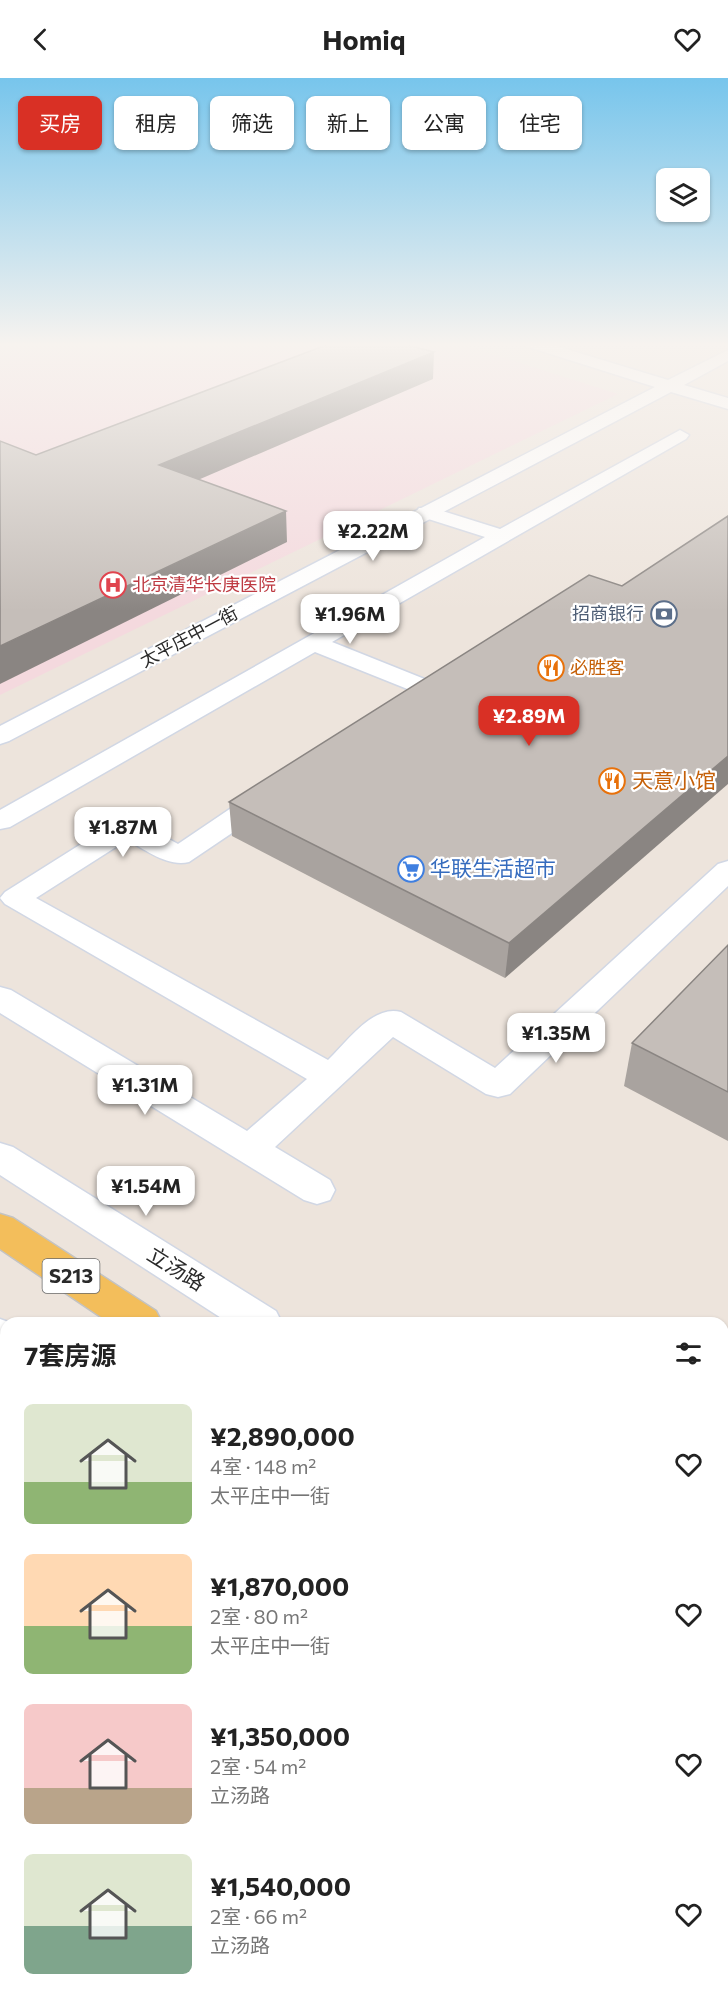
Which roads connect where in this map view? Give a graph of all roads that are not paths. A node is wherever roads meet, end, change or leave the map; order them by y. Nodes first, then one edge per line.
1 (579, 432) edge
2 (680, 435) dead end
3 (426, 512) junction
4 (502, 536) junction
5 (314, 643) junction
6 (378, 722) edge
7 (0, 736) edge
8 (288, 782) edge
9 (0, 820) edge
10 (728, 870) edge
11 (8, 902) edge
12 (0, 998) edge
13 (331, 1077) junction
14 (249, 1149) junction
15 (0, 1158) edge
16 (317, 1190) dead end
17 (0, 1229) edge
18 (133, 1317) edge
19 (252, 1317) edge

1 - 3 street, 太平庄中一街
2 - 4 street
3 - 4 street
3 - 7 street, 太平庄中一街
4 - 5 street
5 - 6 street
5 - 9 street
8 - 11 street
10 - 13 street
11 - 13 street
12 - 14 street
13 - 14 street
14 - 16 street
15 - 19 street, 立汤路
17 - 18 main road, S213

